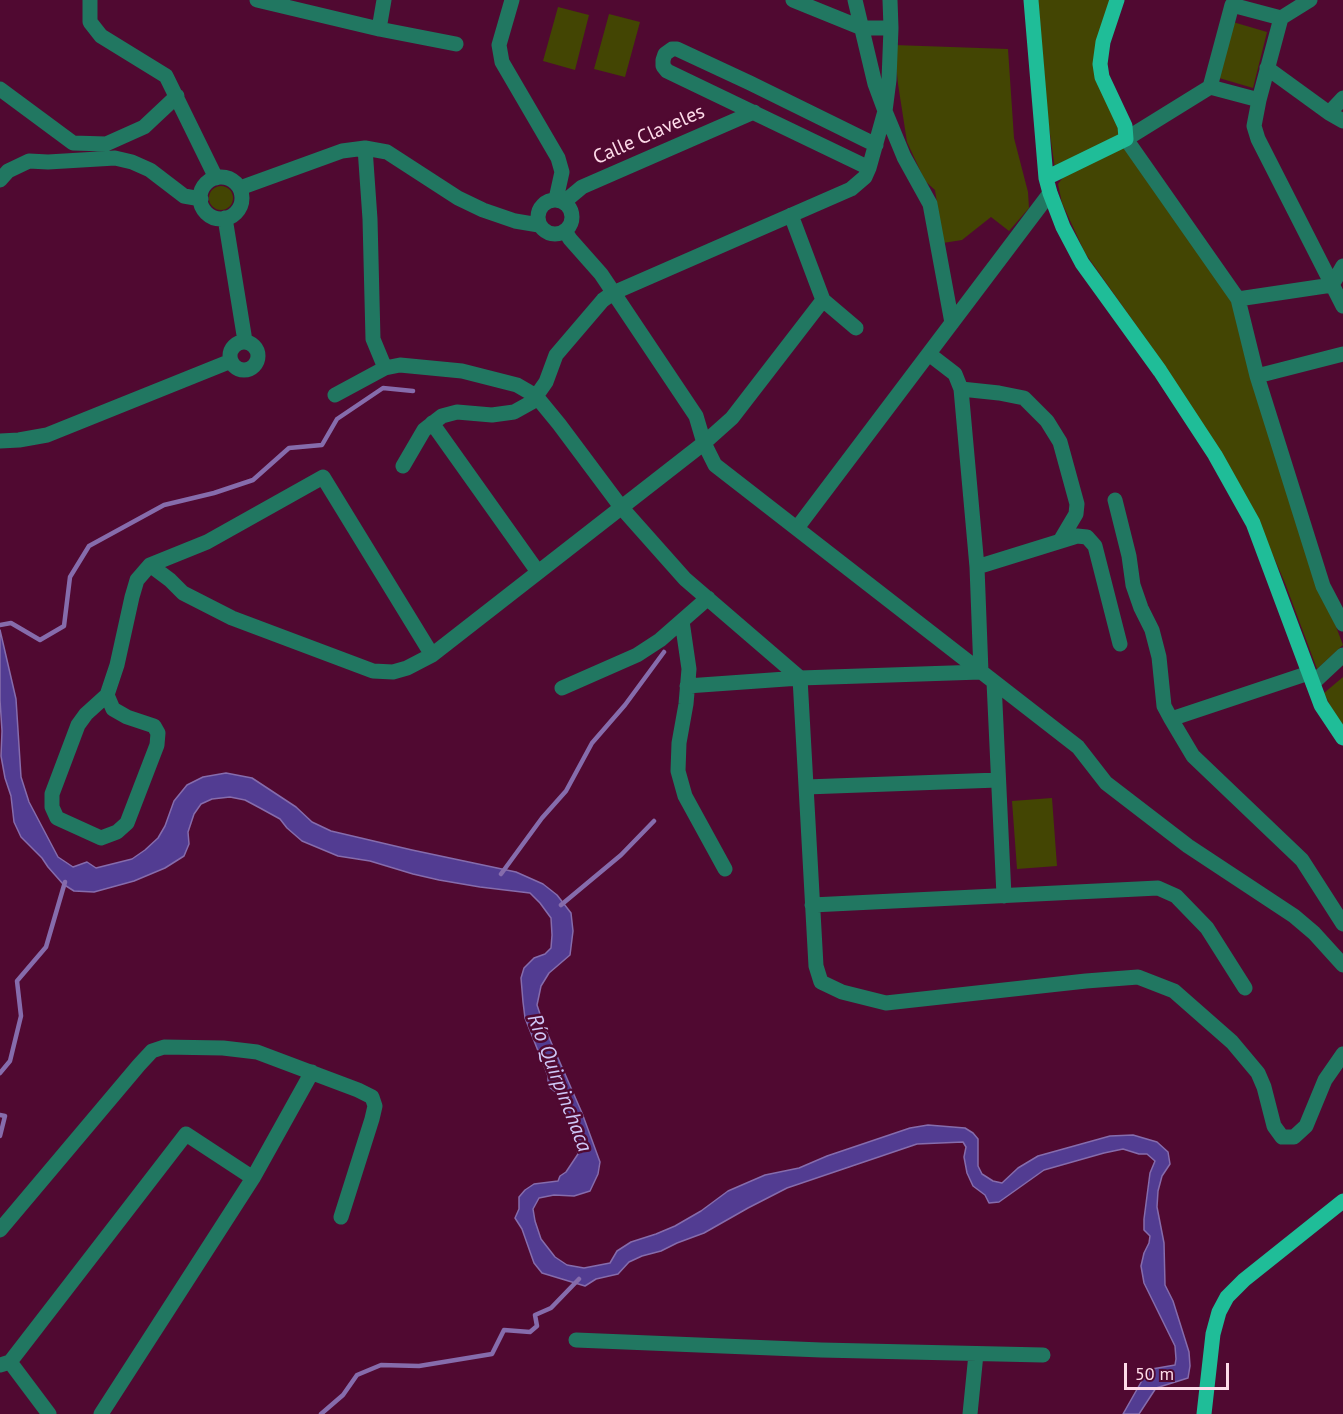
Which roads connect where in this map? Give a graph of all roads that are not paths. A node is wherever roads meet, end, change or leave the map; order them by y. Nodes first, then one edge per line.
1 (90, 0) edge
2 (257, 0) edge
3 (384, 0) edge
4 (512, 0) edge
5 (793, 0) edge
6 (855, 0) edge
7 (890, 0) edge
8 (1031, 0) edge
9 (1117, 0) edge
10 (1310, 0) edge
11 (314, 6) edge
12 (1281, 18) junction
13 (862, 28) junction
14 (891, 28) junction
15 (379, 29) junction
16 (456, 44) dead end
17 (1268, 68) junction
18 (1210, 87) junction
19 (0, 89) edge
20 (177, 96) junction
21 (1343, 98) edge
22 (1259, 100) junction
23 (885, 111) junction
24 (754, 112) junction
25 (1329, 112) junction
26 (1343, 121) edge
27 (1126, 139) junction
28 (876, 146) junction
29 (364, 148) junction
30 (869, 168) junction
31 (216, 178) junction
32 (0, 180) edge
33 (1048, 186) junction
34 (240, 188) junction
35 (201, 199) junction
36 (560, 201) junction
37 (791, 215) junction
38 (225, 218) junction
39 (539, 225) junction
40 (565, 231) junction
41 (1343, 266) edge
42 (613, 293) junction
43 (1339, 296) edge
44 (1238, 299) junction
45 (823, 300) junction
46 (952, 323) junction
47 (856, 328) dead end
48 (245, 341) junction
49 (929, 354) junction
50 (1343, 354) edge
51 (231, 361) junction
52 (385, 368) junction
53 (1257, 376) junction
54 (961, 389) junction
55 (335, 395) dead end
56 (536, 396) junction
57 (432, 423) junction
58 (0, 441) edge
59 (704, 443) junction
60 (403, 466) dead end
61 (1115, 500) dead end
62 (621, 507) junction
63 (797, 528) junction
64 (1060, 541) junction
65 (150, 565) junction
66 (977, 567) junction
67 (538, 572) junction
68 (708, 598) junction
69 (682, 621) junction
70 (1343, 624) edge
71 (1120, 644) dead end
72 (432, 655) junction
73 (1343, 655) edge
74 (981, 672) junction
75 (800, 678) junction
76 (1311, 678) junction
77 (994, 682) junction
78 (687, 686) junction
79 (562, 688) dead end
80 (107, 695) junction
81 (1171, 719) junction
82 (1343, 738) edge
83 (999, 780) junction
84 (806, 787) junction
85 (725, 868) dead end
86 (1004, 896) junction
87 (812, 905) junction
88 (1343, 924) edge
89 (1343, 965) edge
90 (1245, 988) dead end
91 (1343, 1054) edge
92 (312, 1072) junction
93 (253, 1178) junction
94 (1343, 1201) edge
95 (341, 1217) dead end
96 (0, 1230) edge
97 (576, 1340) dead end
98 (976, 1354) junction
99 (1043, 1355) dead end
100 (5, 1363) edge
101 (49, 1414) edge
102 (101, 1414) edge
103 (970, 1414) edge
104 (1204, 1414) edge

1 - 20 street
2 - 11 street
3 - 15 street
4 - 36 street
5 - 13 street
6 - 13 street
7 - 14 street
8 - 33 main road
9 - 27 main road
10 - 12 street
11 - 15 street
12 - 17 street
12 - 18 street
13 - 14 street
13 - 23 street
14 - 23 street
15 - 16 street
17 - 22 street
17 - 25 street
18 - 22 street
18 - 27 street
19 - 20 street
20 - 31 street
21 - 25 street
22 - 43 street
23 - 28 street
23 - 46 street
24 - 28 street
24 - 30 street
24 - 36 street, Calle Claveles
25 - 26 street
27 - 33 main road
27 - 44 street
28 - 30 street
29 - 34 street
29 - 39 street
29 - 52 street
30 - 37 street
31 - 34 street
31 - 35 street
32 - 35 street
33 - 46 street
33 - 76 main road
34 - 38 street
35 - 38 street
36 - 39 street
36 - 40 street
37 - 42 street
37 - 45 street
38 - 48 street
39 - 40 street
40 - 42 street
41 - 43 street
42 - 56 street
42 - 59 street
43 - 44 street
44 - 53 street
45 - 47 street
45 - 59 street
46 - 49 street
48 - 51 street
48 - 51 street
49 - 54 street
49 - 63 street
50 - 53 street
51 - 58 street
52 - 55 street
52 - 56 street
53 - 70 street
54 - 64 street
54 - 66 street
56 - 57 street
56 - 62 street
57 - 60 street
57 - 67 street
59 - 62 street
59 - 63 street
61 - 81 street
62 - 67 street
62 - 68 street
63 - 74 street
64 - 66 street
64 - 71 street
65 - 72 street
65 - 72 street
65 - 80 street
66 - 74 street
67 - 72 street
68 - 69 street
68 - 75 street
69 - 78 street
69 - 79 street
73 - 76 street
74 - 75 street
74 - 77 street
75 - 78 street
75 - 84 street
76 - 81 street
76 - 82 main road
77 - 83 street
77 - 89 street
78 - 85 street
80 - 80 street
81 - 88 street
83 - 84 street
83 - 86 street
84 - 87 street
86 - 87 street
86 - 90 street
87 - 91 street
92 - 93 street
92 - 95 street
92 - 96 street
93 - 100 street
93 - 102 street
94 - 104 main road
97 - 98 street
98 - 99 street
98 - 103 street
100 - 101 street

